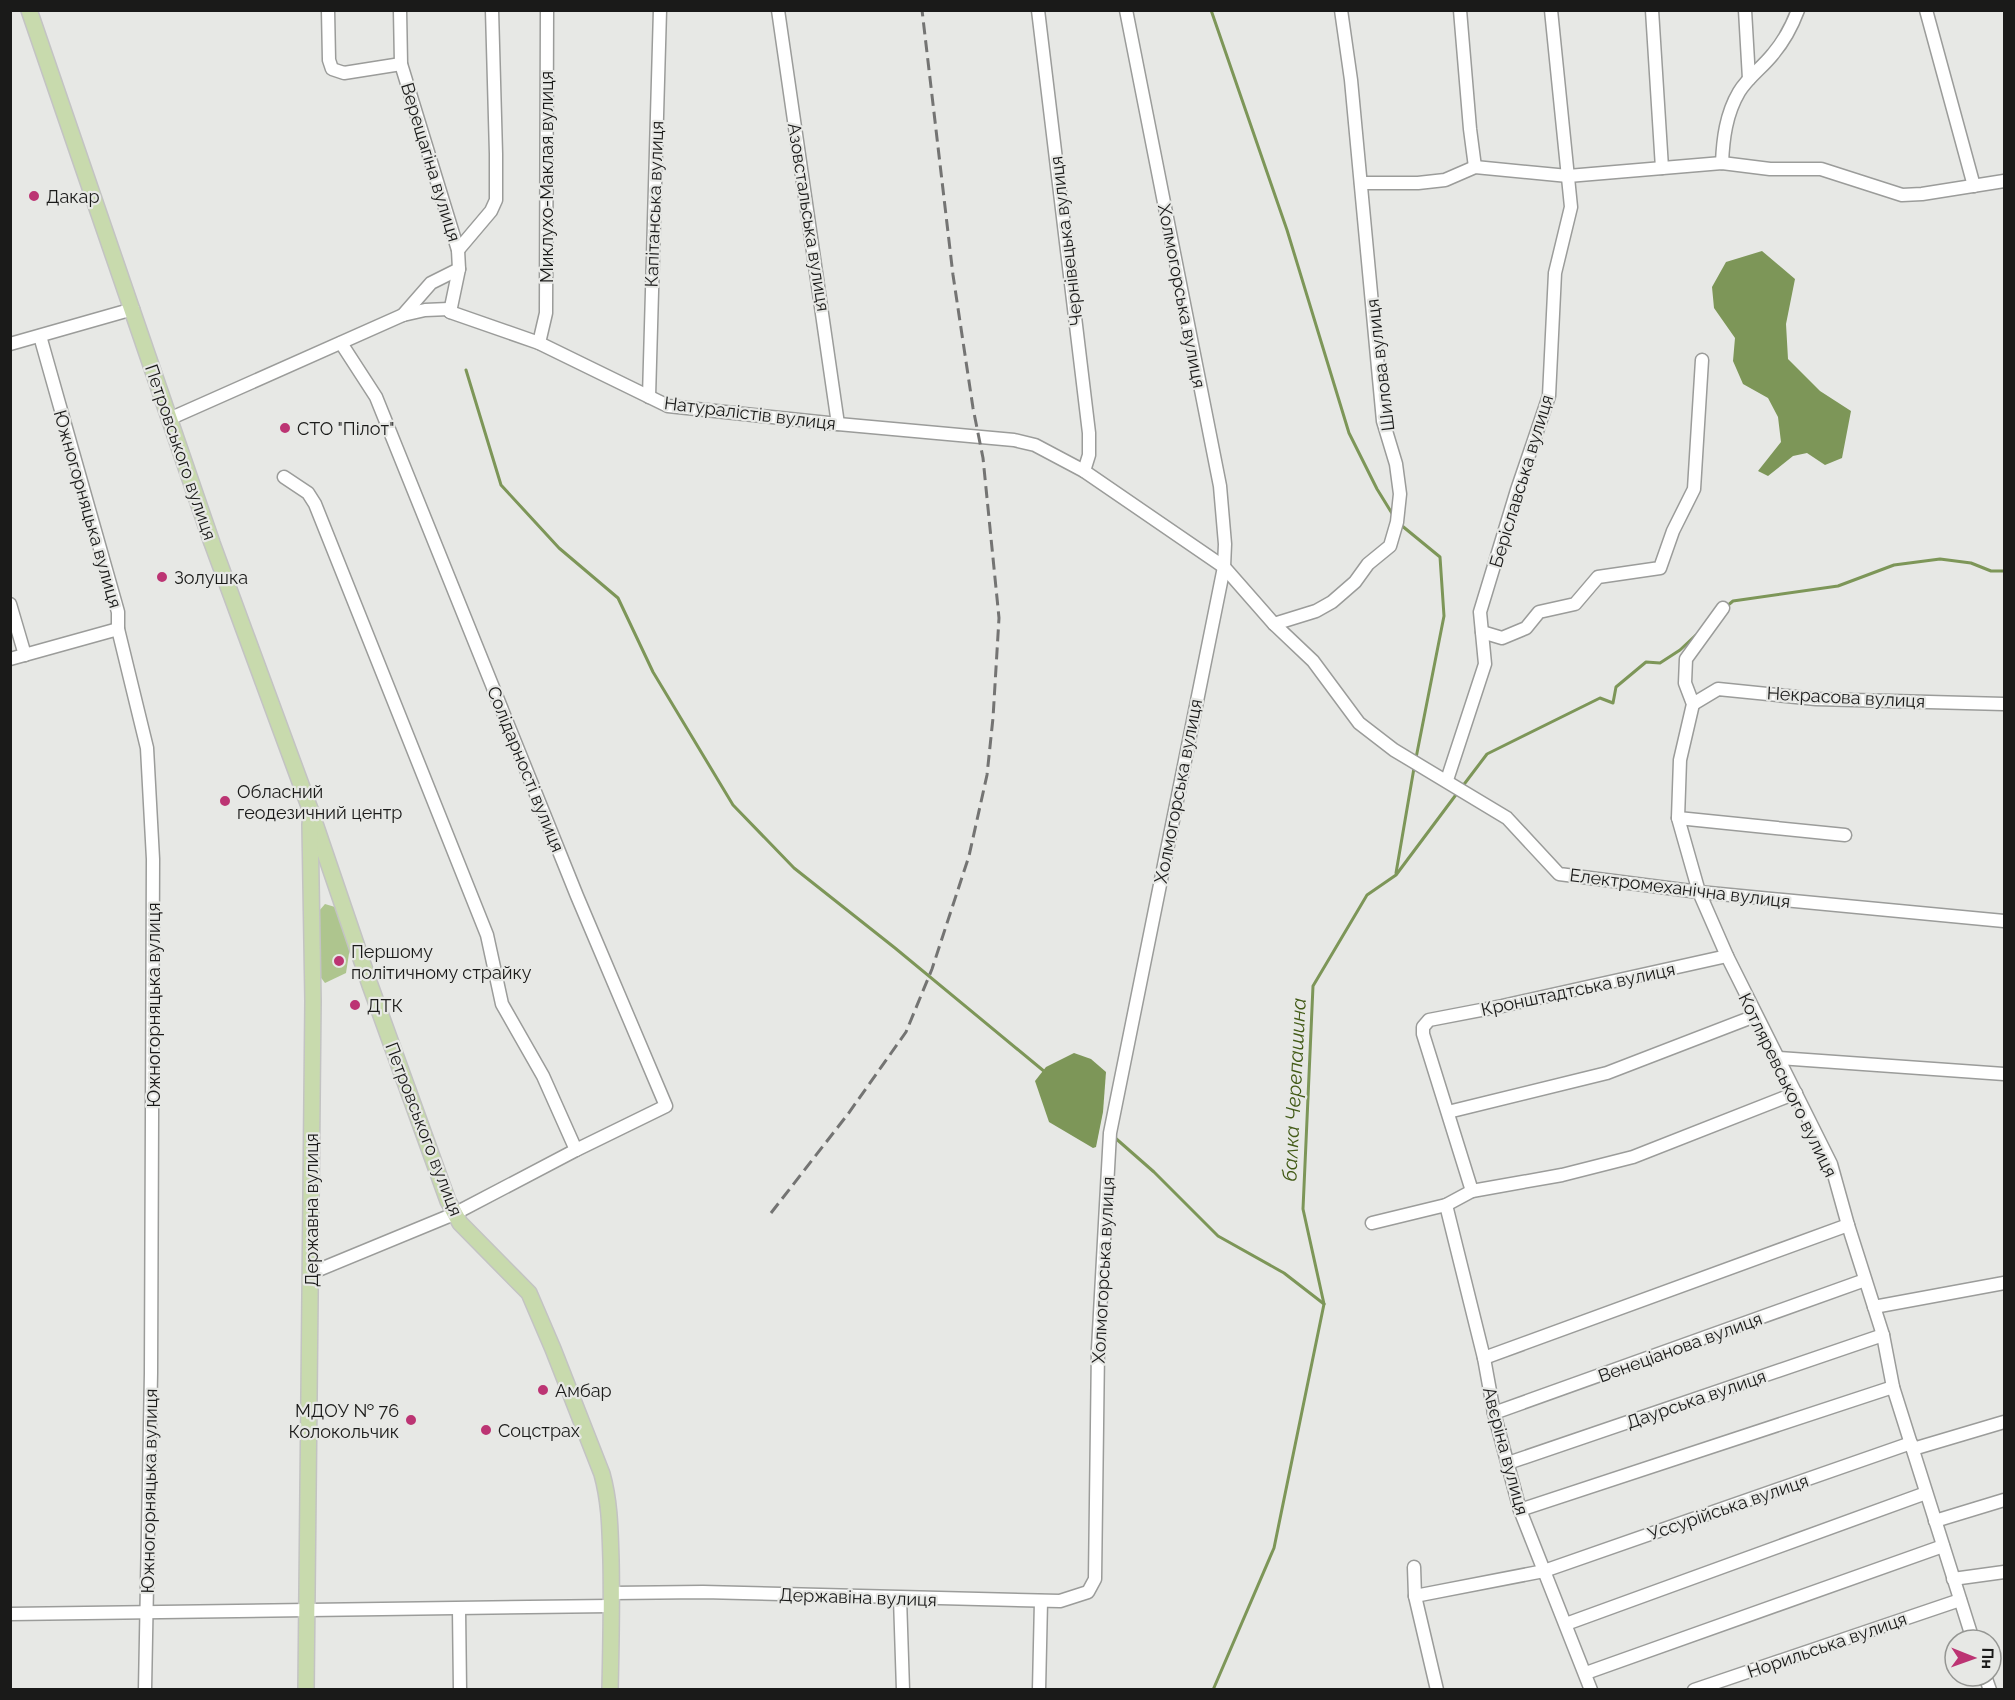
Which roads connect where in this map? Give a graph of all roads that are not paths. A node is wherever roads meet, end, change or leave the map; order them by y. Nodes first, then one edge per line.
1 (29, 10) edge
2 (328, 10) edge
3 (400, 10) edge
4 (492, 10) edge
5 (547, 10) edge
6 (660, 10) edge
7 (778, 10) edge
8 (1038, 10) edge
9 (1126, 10) edge
10 (1341, 10) edge
11 (1460, 10) edge
12 (1551, 10) edge
13 (1652, 10) edge
14 (1745, 10) edge
15 (1798, 10) edge
16 (1926, 10) edge
17 (401, 64) junction
18 (1749, 79) junction
19 (1722, 163) junction
20 (1475, 167) junction
21 (1662, 168) junction
22 (1568, 176) junction
23 (2004, 181) edge
24 (1361, 183) junction
25 (1974, 186) junction
26 (458, 250) junction
27 (459, 269) junction
28 (133, 309) junction
29 (450, 312) junction
30 (403, 315) junction
31 (40, 336) junction
32 (341, 343) junction
33 (539, 343) junction
34 (10, 344) edge
35 (1702, 360) dead end
36 (649, 398) junction
37 (169, 418) junction
38 (838, 424) junction
39 (1084, 471) junction
40 (284, 477) dead end
41 (1224, 567) junction
42 (10, 604) edge
43 (1723, 608) dead end
44 (1274, 624) junction
45 (118, 629) junction
46 (1482, 632) junction
47 (25, 655) junction
48 (10, 659) edge
49 (1693, 704) junction
50 (2004, 704) edge
51 (1447, 780) junction
52 (310, 809) junction
53 (1678, 818) junction
54 (1845, 835) dead end
55 (1699, 892) junction
56 (2004, 921) edge
57 (1727, 956) junction
58 (1755, 1016) junction
59 (1779, 1058) junction
60 (2004, 1074) edge
61 (1796, 1093) junction
62 (1448, 1112) junction
63 (576, 1150) junction
64 (1472, 1191) junction
65 (1446, 1205) junction
66 (454, 1214) junction
67 (1372, 1223) dead end
68 (1848, 1225) junction
69 (310, 1273) junction
70 (1865, 1280) junction
71 (2004, 1283) edge
72 (1874, 1307) junction
73 (1883, 1335) junction
74 (1484, 1358) junction
75 (1893, 1388) junction
76 (1494, 1413) junction
77 (2004, 1422) edge
78 (1912, 1446) junction
79 (1508, 1463) junction
80 (1926, 1493) junction
81 (2004, 1500) edge
82 (1520, 1510) junction
83 (1935, 1521) junction
84 (1943, 1546) junction
85 (1414, 1567) dead end
86 (1544, 1572) junction
87 (2004, 1572) edge
88 (1095, 1579) joint
89 (1953, 1579) junction
90 (1415, 1596) junction
91 (900, 1598) junction
92 (611, 1599) junction
93 (1041, 1600) junction
94 (1960, 1600) junction
95 (459, 1609) junction
96 (308, 1610) junction
97 (147, 1613) junction
98 (10, 1614) edge
99 (1566, 1624) junction
100 (1969, 1628) edge
101 (1586, 1673) junction
102 (145, 1689) edge
103 (306, 1689) edge
104 (460, 1689) edge
105 (610, 1689) edge
106 (903, 1689) edge
107 (1039, 1689) edge
108 (1437, 1689) edge
109 (1591, 1689) edge
110 (1694, 1689) edge

1 - 28 main road, Петровського вулиця
2 - 17 street
3 - 17 street, Верещагіна вулиця
4 - 26 street
5 - 33 street, Миклухо-Маклая вулиця
6 - 36 street, Капітанська вулиця
7 - 38 street, Азовстальська вулиця
8 - 39 street, Чернівецька вулиця
9 - 41 street, Холмогорська вулиця
10 - 24 street, Шилова вулиця
11 - 20 street
12 - 22 street, Беріславська вулиця
13 - 21 street
14 - 18 street
15 - 18 street
16 - 25 street
17 - 26 street, Верещагіна вулиця
18 - 19 street
19 - 21 street
19 - 25 street
20 - 22 street
20 - 24 street
21 - 22 street
22 - 46 street, Беріславська вулиця
23 - 25 street
24 - 44 street, Шилова вулиця
26 - 27 street, Верещагіна вулиця
27 - 29 street, Верещагіна вулиця
27 - 30 street
28 - 31 street
28 - 37 main road, Петровського вулиця
29 - 30 street, Натуралістів вулиця
29 - 33 street, Натуралістів вулиця
30 - 32 street, Натуралістів вулиця
31 - 34 street
31 - 45 street, Южногорняцька вулиця
32 - 37 street, Натуралістів вулиця
32 - 63 street, Солідарності вулиця
33 - 36 street, Натуралістів вулиця
35 - 46 street
36 - 38 street, Натуралістів вулиця
37 - 52 main road, Петровського вулиця
38 - 39 street, Натуралістів вулиця
39 - 41 street, Натуралістів вулиця
40 - 63 street
41 - 44 street, Натуралістів вулиця
41 - 88 street, Холмогорська вулиця
42 - 47 street
43 - 49 street, Котляревського вулиця
44 - 51 street, Електромеханічна вулиця
45 - 47 street
45 - 97 street, Южногорняцька вулиця
46 - 51 street, Беріславська вулиця
47 - 48 street
49 - 50 street, Некрасова вулиця
49 - 53 street, Котляревського вулиця
51 - 55 street, Електромеханічна вулиця
52 - 66 main road, Петровського вулиця
52 - 69 main road, Державна вулиця
53 - 54 street
53 - 55 street, Котляревського вулиця
55 - 56 street, Електромеханічна вулиця
55 - 57 street, Котляревського вулиця
57 - 58 street, Котляревського вулиця
57 - 62 street, Кронштадтська вулиця
58 - 59 street, Котляревського вулиця
58 - 62 street
59 - 60 street
59 - 61 street, Котляревського вулиця
61 - 64 street
61 - 68 street, Котляревського вулиця
62 - 64 street
63 - 66 street, Солідарності вулиця
64 - 65 street
65 - 67 street
65 - 74 street, Авєріна вулиця
66 - 69 street, Солідарності вулиця
66 - 92 main road, Петровського вулиця
68 - 70 street, Котляревського вулиця
68 - 74 street
69 - 96 main road, Державна вулиця
70 - 72 street, Котляревського вулиця
70 - 76 street, Венеціанова вулиця
71 - 72 street
72 - 73 street, Котляревського вулиця
73 - 75 street, Котляревського вулиця
73 - 79 street, Даурська вулиця
74 - 76 street, Авєріна вулиця
75 - 78 street, Котляревського вулиця
75 - 82 street
76 - 79 street, Авєріна вулиця
77 - 78 street, Уссурійська вулиця
78 - 80 street, Котляревського вулиця
78 - 86 street, Уссурійська вулиця
79 - 82 street, Авєріна вулиця
80 - 83 street, Котляревського вулиця
80 - 99 street
81 - 83 street
82 - 86 street, Авєріна вулиця
83 - 84 street, Котляревського вулиця
84 - 89 street, Котляревського вулиця
84 - 101 street
85 - 90 street
86 - 90 street, Уссурійська вулиця
86 - 99 street, Авєріна вулиця
87 - 89 street
88 - 93 street, Державіна вулиця
89 - 94 street, Котляревського вулиця
90 - 108 street
91 - 92 street, Державіна вулиця
91 - 93 street, Державіна вулиця
91 - 106 street
92 - 95 street
92 - 105 main road, Петровського вулиця
93 - 107 street
94 - 100 street, Котляревського вулиця
94 - 110 street, Норильська вулиця
95 - 96 street
95 - 104 street
96 - 97 street
96 - 103 main road, Державна вулиця
97 - 98 street
97 - 102 street, Южногорняцька вулиця
99 - 101 street, Авєріна вулиця
101 - 109 street, Авєріна вулиця

